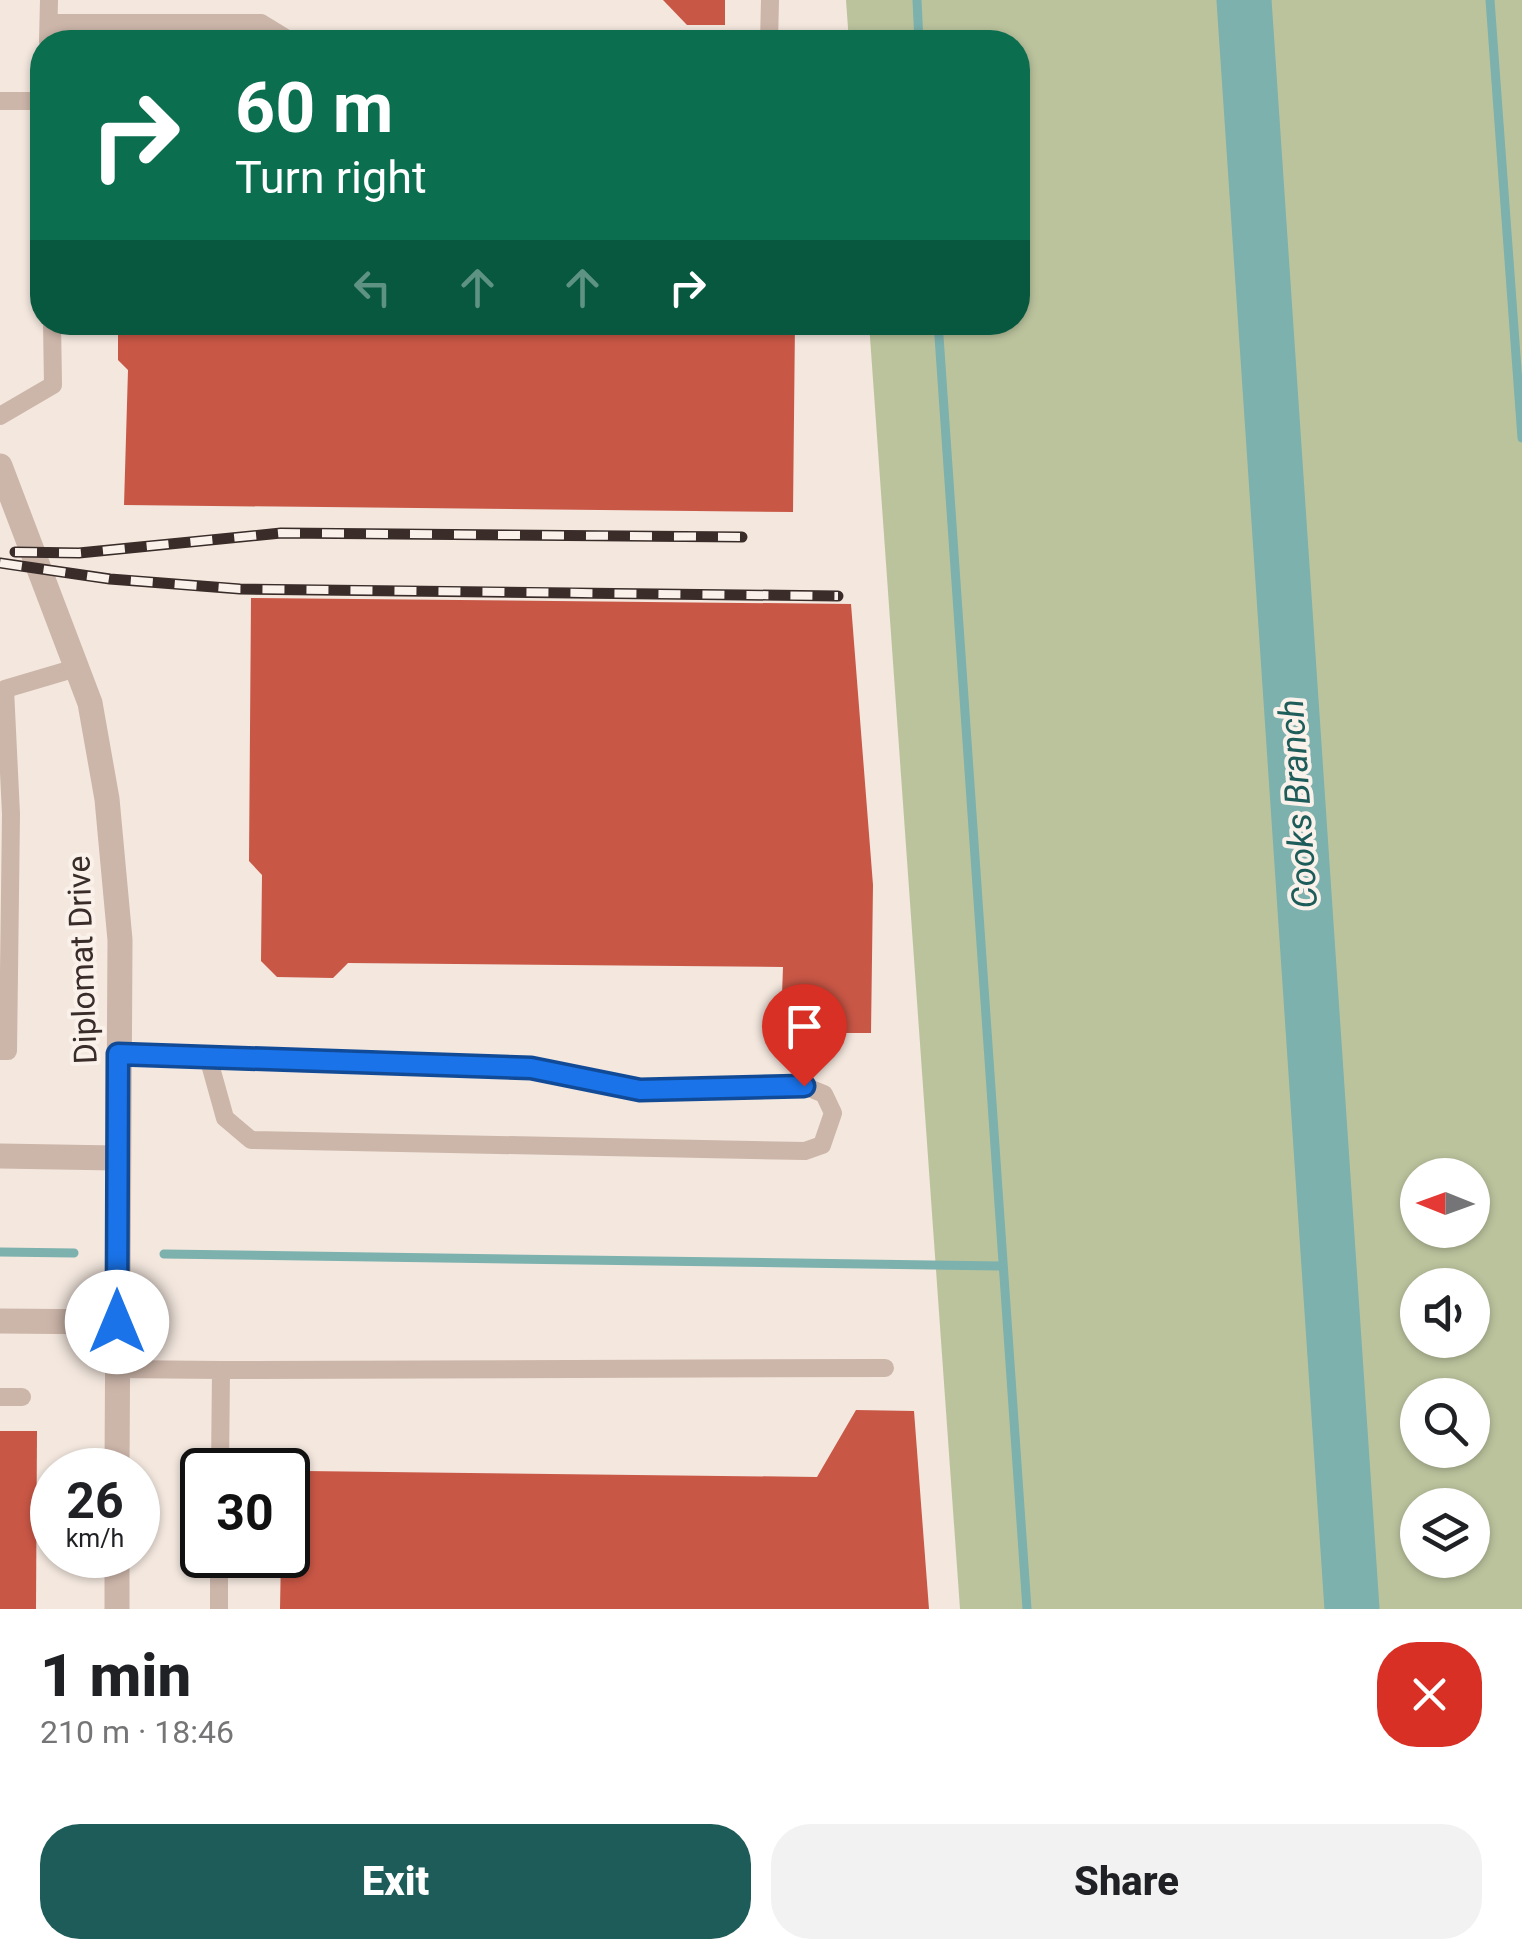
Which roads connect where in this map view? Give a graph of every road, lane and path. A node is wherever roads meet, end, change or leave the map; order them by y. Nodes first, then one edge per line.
1 (49, 0) edge
2 (770, 0) edge
3 (49, 30) edge
4 (113, 30) edge
5 (272, 30) edge
6 (769, 30) edge
7 (0, 101) edge
8 (30, 101) edge
9 (52, 335) edge
10 (0, 416) edge
11 (2, 476) edge
12 (76, 668) junction
13 (0, 1051) edge
14 (118, 1054) junction
15 (208, 1057) junction
16 (0, 1156) edge
17 (116, 1158) junction
18 (0, 1321) edge
19 (117, 1322) junction
20 (885, 1368) dead end
21 (116, 1370) junction
22 (220, 1370) junction
23 (0, 1397) edge
24 (22, 1398) dead end
25 (117, 1448) edge
26 (220, 1448) edge
27 (117, 1578) edge
28 (219, 1578) edge
29 (117, 1609) edge
30 (219, 1609) edge

1 - 3 lane
2 - 6 lane
4 - 5 lane
7 - 8 lane
9 - 10 lane
11 - 12 street, Diplomat Drive
12 - 13 lane
12 - 14 street, Diplomat Drive
14 - 15 lane
14 - 17 street, Diplomat Drive
15 - 15 lane
16 - 17 street
17 - 19 street, Diplomat Drive
18 - 19 street
19 - 21 street, Diplomat Drive
20 - 22 lane
21 - 22 lane
21 - 25 street, Diplomat Drive
22 - 26 lane
23 - 24 lane
27 - 29 street
28 - 30 lane

